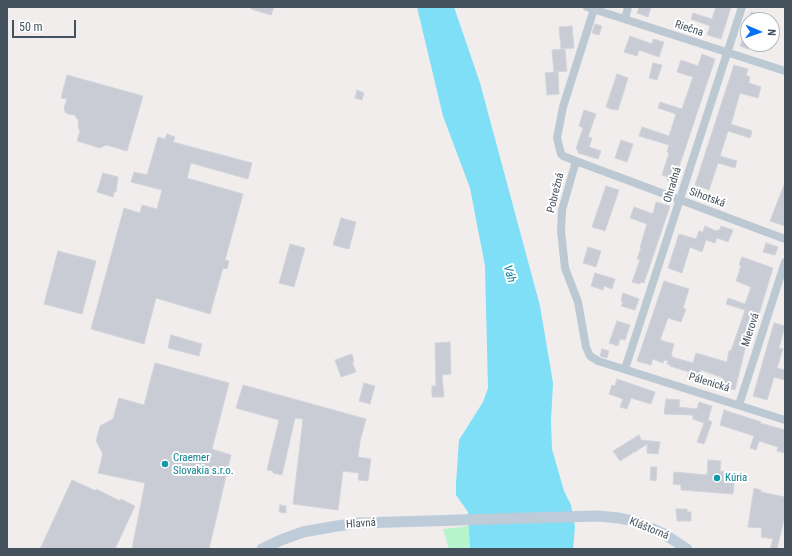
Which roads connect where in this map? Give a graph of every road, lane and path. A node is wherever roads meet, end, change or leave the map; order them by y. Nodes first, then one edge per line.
1 (628, 7) edge
2 (742, 7) edge
3 (590, 8) edge
4 (625, 19) junction
5 (727, 52) junction
6 (785, 71) edge
7 (576, 161) junction
8 (680, 200) junction
9 (785, 238) edge
10 (785, 262) edge
11 (625, 369) junction
12 (739, 404) junction
13 (785, 420) edge
14 (463, 520) joint
15 (262, 549) edge
16 (687, 549) edge

1 - 4 street
2 - 5 street, Ohradná
3 - 4 street, Riečna
3 - 7 street, Pobrežná
4 - 5 street, Riečna
5 - 6 street, Riečna
5 - 8 street, Ohradná
7 - 8 street, Sihotská
7 - 11 street, Pobrežná
8 - 9 street, Sihotská
8 - 11 street, Ohradná
10 - 12 street, Mierová
11 - 12 street, Pálenická
12 - 13 street, Pálenická
14 - 15 street, Hlavná
14 - 16 street, Kláštorná

